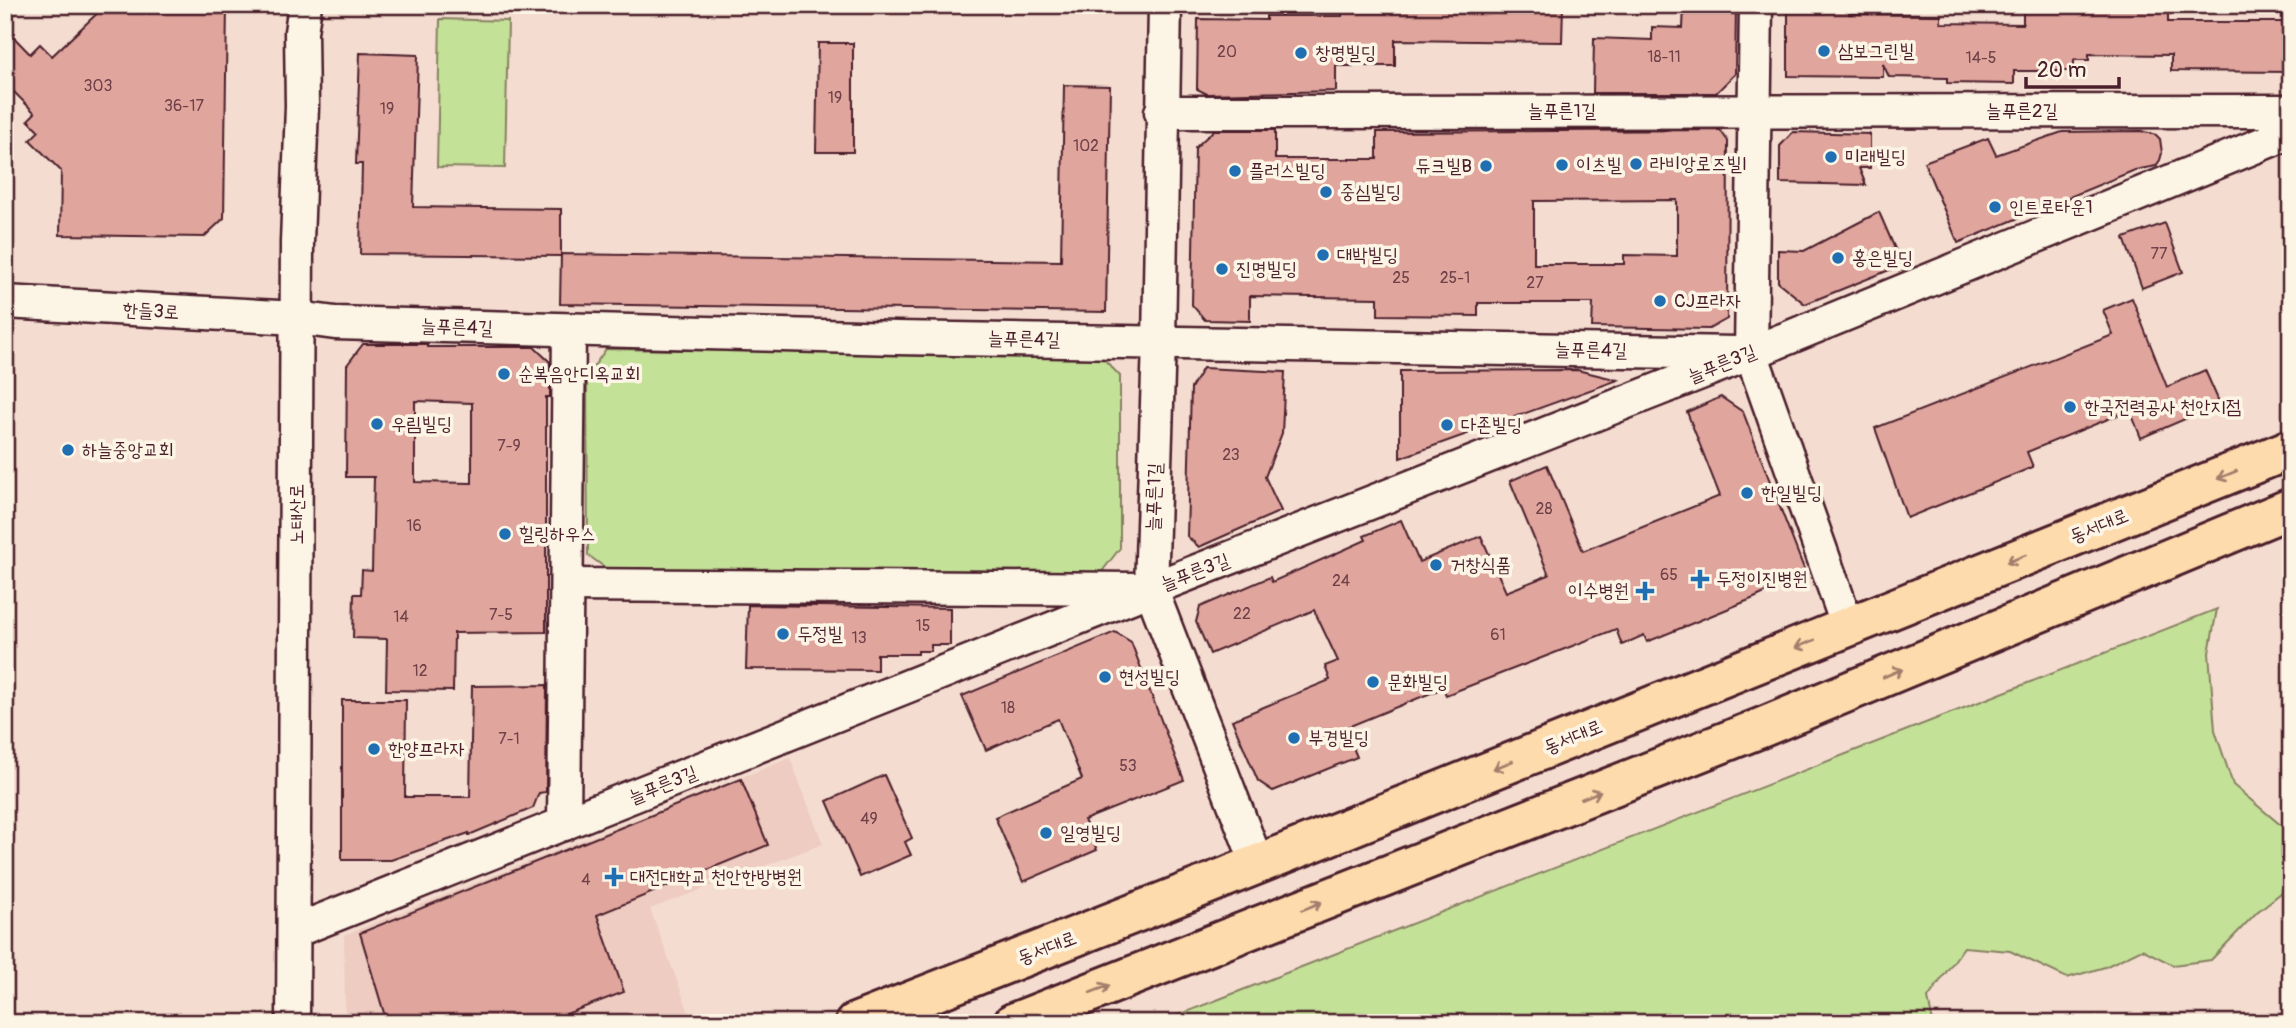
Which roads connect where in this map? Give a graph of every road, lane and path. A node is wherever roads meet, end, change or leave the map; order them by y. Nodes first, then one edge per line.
1 (305, 5) edge
2 (1165, 5) edge
3 (1756, 5) edge
4 (1753, 111) junction
5 (2291, 111) edge
6 (1161, 112) junction
7 (2291, 132) edge
8 (5, 302) edge
9 (298, 318) junction
10 (569, 330) junction
11 (1159, 342) junction
12 (1751, 353) junction
13 (2291, 449) edge
14 (2291, 508) edge
15 (567, 585) junction
16 (1151, 589) junction
17 (1848, 627) junction
18 (564, 824) junction
19 (1257, 863) junction
20 (295, 931) junction
21 (293, 1023) edge
22 (855, 1023) edge
23 (1013, 1023) edge

1 - 9 street, 노태산로
2 - 6 street, 늘푸른1길
3 - 4 street
4 - 5 street, 늘푸른2길
4 - 6 street, 늘푸른1길
4 - 12 street
6 - 11 street, 늘푸른1길
7 - 12 street, 늘푸른3길
8 - 9 street, 한들3로
9 - 10 street, 늘푸른4길
9 - 20 street, 노태산로
10 - 11 street, 늘푸른4길
10 - 15 street
11 - 12 street, 늘푸른4길
11 - 16 street, 늘푸른1길
12 - 16 street, 늘푸른3길
12 - 17 street
13 -> 17 main road, 동서대로
23 -> 14 main road
15 - 16 street, 늘푸른3길
15 - 18 street
16 - 18 street, 늘푸른3길
16 - 19 street, 늘푸른1길
17 -> 19 main road, 동서대로
18 - 20 street, 늘푸른3길
19 - 22 main road, 동서대로
20 - 21 street, 노태산로

